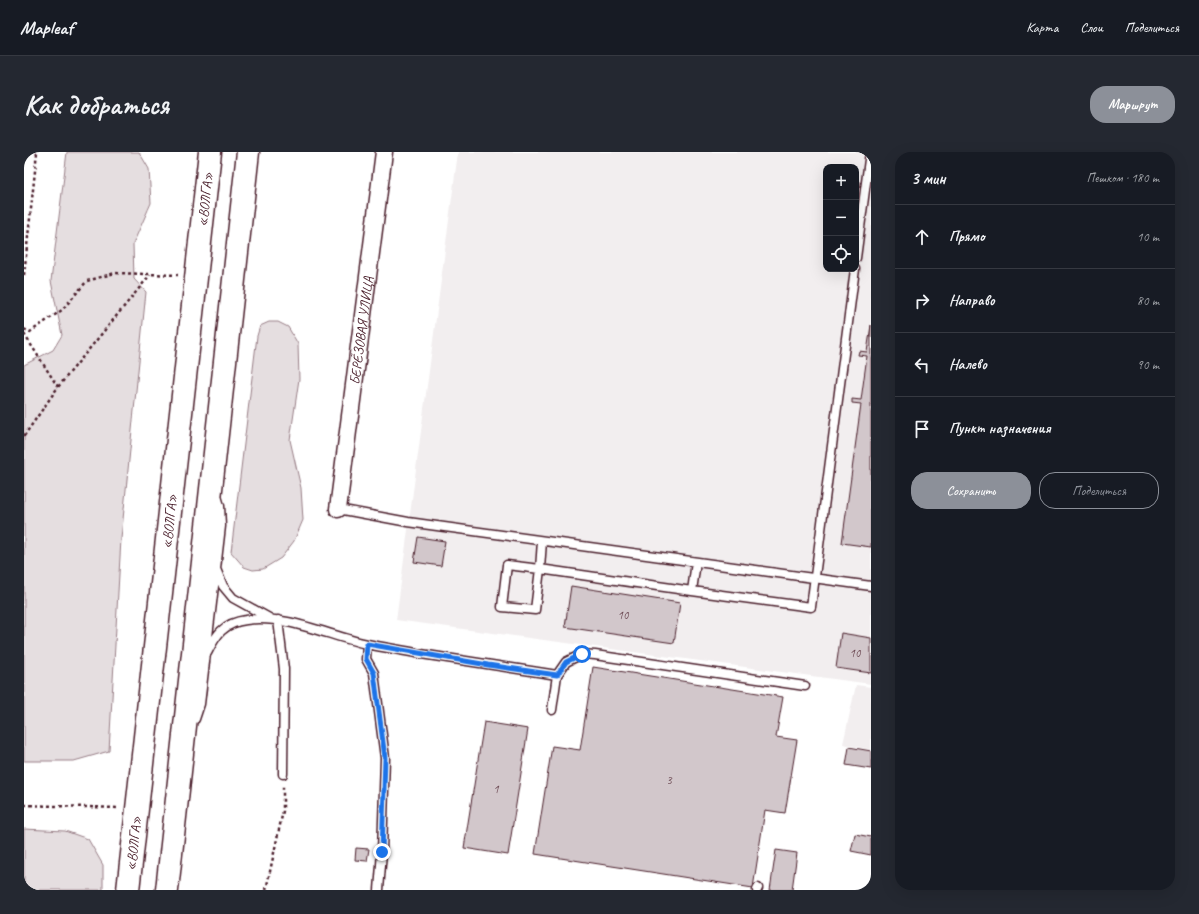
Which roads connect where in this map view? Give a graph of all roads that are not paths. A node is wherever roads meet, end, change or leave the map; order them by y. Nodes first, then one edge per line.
1 (210, 152) edge
2 (248, 152) edge
3 (384, 152) edge
4 (870, 152) edge
5 (859, 236) edge
6 (855, 272) edge
7 (213, 480) junction
8 (338, 509) joint
9 (542, 541) junction
10 (696, 562) junction
11 (216, 569) junction
12 (540, 569) junction
13 (814, 578) junction
14 (871, 586) edge
15 (692, 591) junction
16 (275, 620) junction
17 (367, 644) junction
18 (207, 654) junction
19 (557, 675) junction
20 (805, 686) dead end
21 (552, 710) dead end
22 (182, 747) junction
23 (283, 774) road end
24 (128, 890) edge
25 (167, 890) edge
26 (379, 890) edge

1 - 24 highway, «ВОЛГА»
2 - 7 highway
3 - 8 street, БЕРЁЗОВАЯ УЛИЦА
4 - 5 lane
6 - 13 lane
7 - 11 lane
7 - 22 highway
8 - 9 lane
9 - 10 lane
9 - 12 lane
10 - 13 lane
10 - 15 lane
11 - 16 lane
11 - 18 lane
12 - 12 lane
12 - 15 lane
13 - 14 lane
13 - 15 lane
16 - 17 lane
16 - 18 lane
16 - 23 lane
17 - 19 lane
17 - 26 lane
18 - 22 lane
19 - 20 lane
19 - 21 lane
22 - 25 highway

